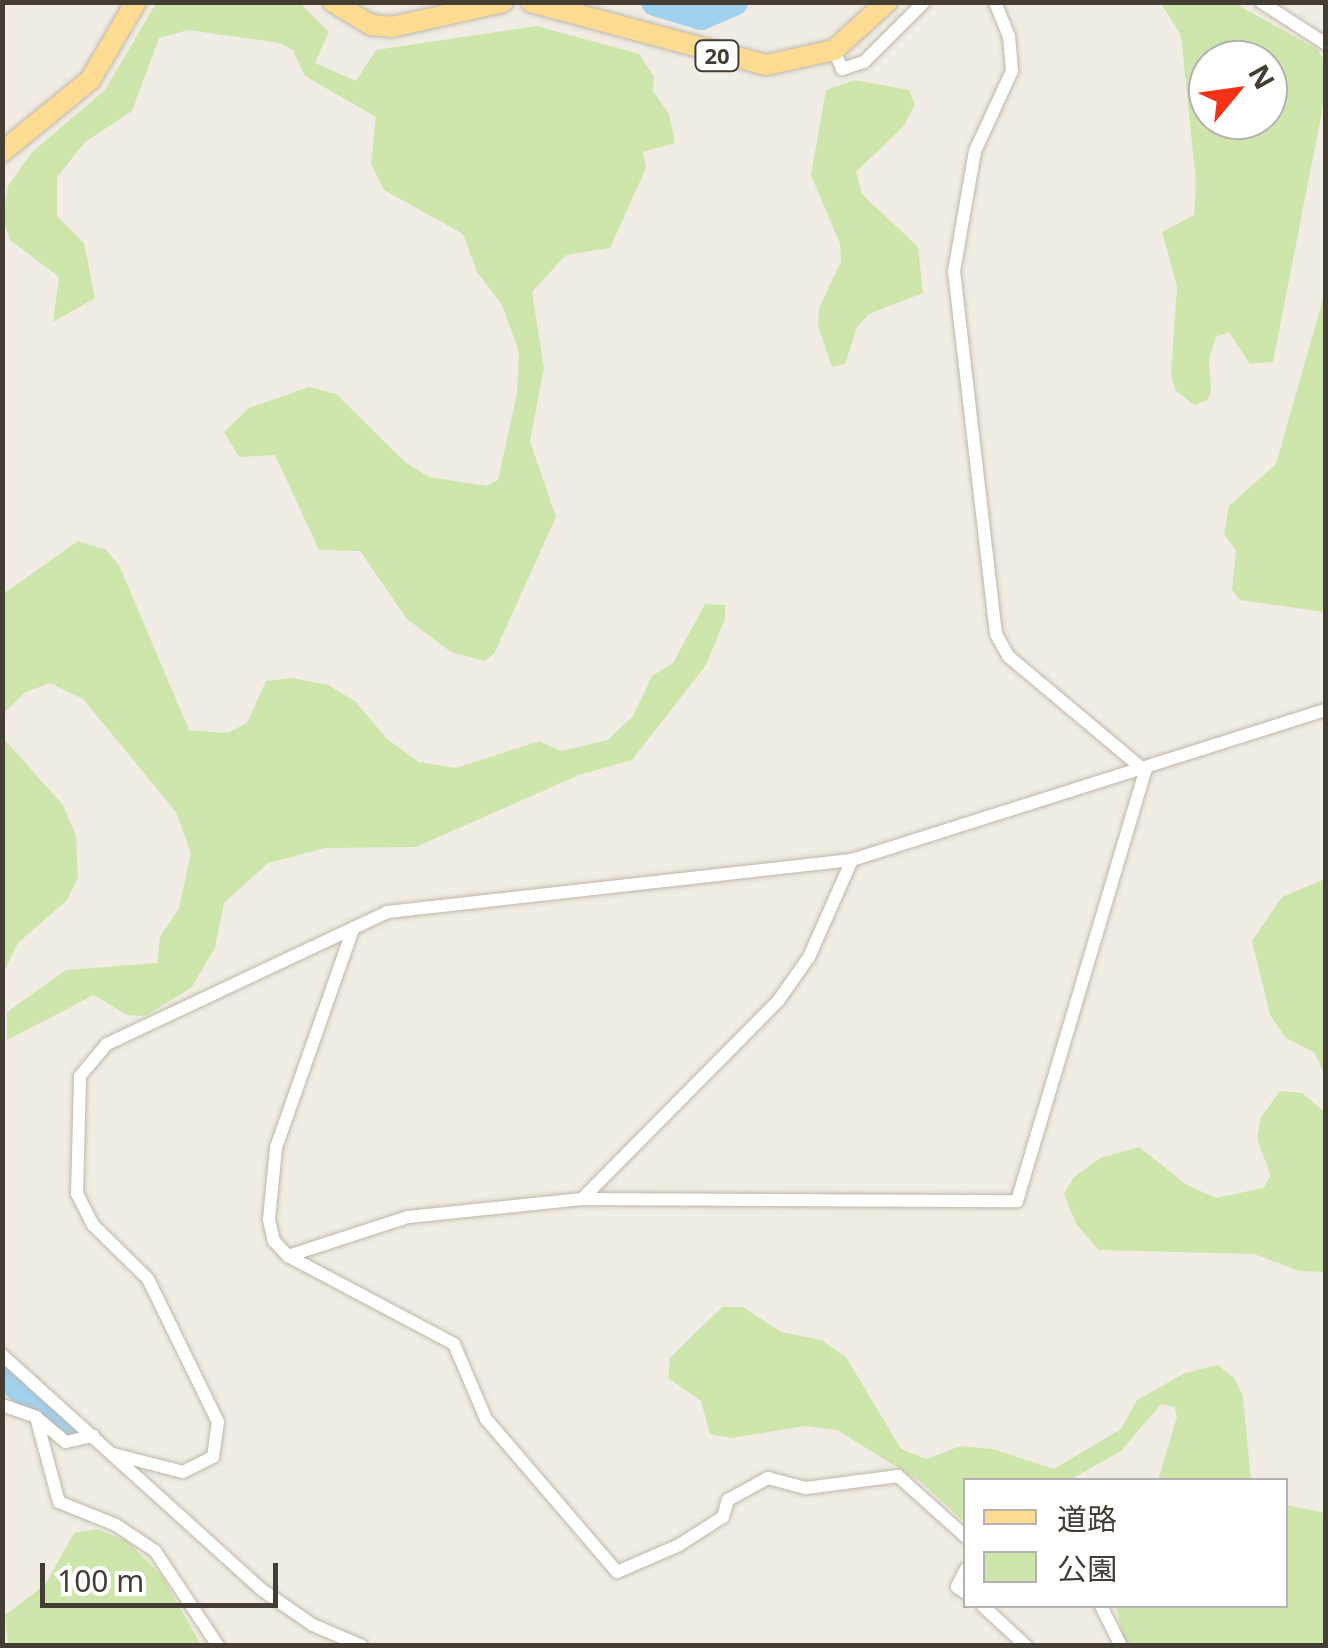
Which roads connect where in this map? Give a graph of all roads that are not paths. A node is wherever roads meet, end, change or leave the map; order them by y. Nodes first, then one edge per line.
1 (136, 2) edge
2 (333, 2) edge
3 (503, 2) edge
4 (531, 2) edge
5 (887, 2) edge
6 (924, 2) edge
7 (995, 2) edge
8 (1261, 2) edge
9 (1326, 44) edge
10 (834, 50) junction
11 (2, 152) edge
12 (1326, 710) edge
13 (1146, 770) junction
14 (852, 860) junction
15 (354, 928) junction
16 (582, 1200) junction
17 (288, 1256) junction
18 (2, 1355) edge
19 (2, 1405) edge
20 (36, 1417) junction
21 (94, 1436) junction
22 (114, 1454) junction
23 (963, 1535) edge
24 (985, 1608) edge
25 (1103, 1608) edge
26 (218, 1646) edge
27 (362, 1646) edge
28 (1026, 1646) edge
29 (1121, 1646) edge

1 - 11 main road
2 - 3 main road
4 - 10 main road, 20
5 - 10 main road, 20
6 - 10 street
7 - 13 street
8 - 9 street
12 - 13 street
13 - 14 street
13 - 16 street
14 - 15 street
14 - 16 street
15 - 17 street
15 - 22 street
16 - 17 street
17 - 23 street
18 - 21 street
19 - 20 street
20 - 21 street
20 - 26 street
21 - 22 street
22 - 27 street
24 - 28 street
25 - 29 street

